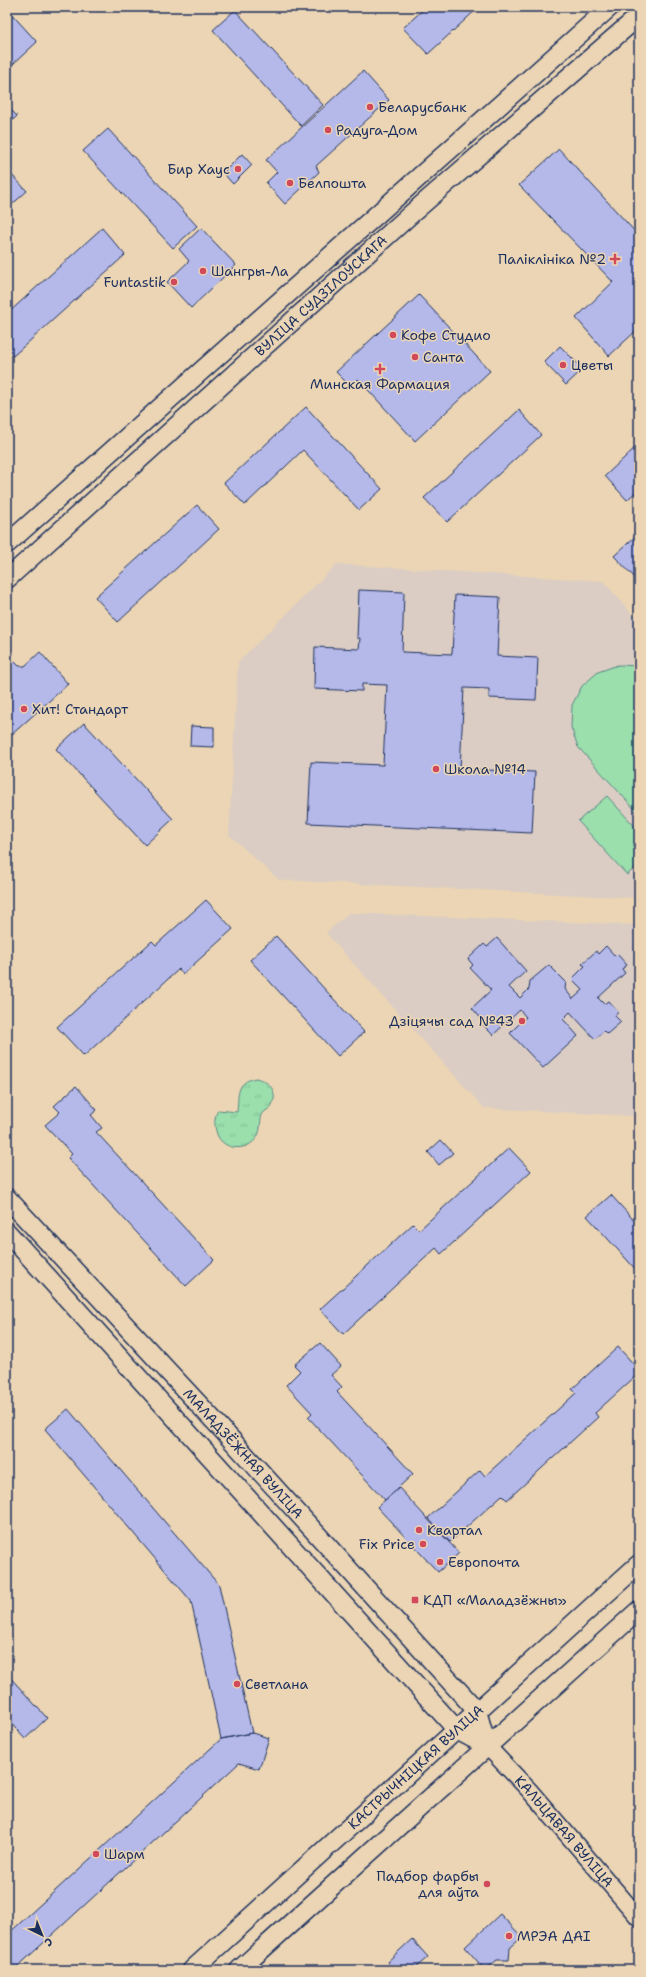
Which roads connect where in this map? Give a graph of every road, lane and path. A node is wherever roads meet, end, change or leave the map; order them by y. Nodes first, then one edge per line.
1 (610, 7) edge
2 (639, 16) edge
3 (7, 544) edge
4 (7, 579) edge
5 (7, 1198) edge
6 (7, 1232) edge
7 (639, 1564) edge
8 (639, 1610) edge
9 (477, 1711) junction
10 (457, 1730) junction
11 (487, 1746) junction
12 (639, 1918) edge
13 (192, 1970) edge
14 (239, 1970) edge

1 - 3 main road, ВУЛІЦА СУДЗІЛОЎСКАГА
2 - 4 main road, ВУЛІЦА СУДЗІЛОЎСКАГА
5 - 9 main road, МАЛАДЗЁЖНАЯ ВУЛІЦА
6 - 10 main road, МАЛАДЗЁЖНАЯ ВУЛІЦА
7 - 9 main road, КАСТРЫЧНІЦКАЯ ВУЛІЦА
8 - 11 main road
9 - 10 main road, КАСТРЫЧНІЦКАЯ ВУЛІЦА
9 - 11 main road
10 - 11 main road, МАЛАДЗЁЖНАЯ ВУЛІЦА
10 - 13 main road, КАСТРЫЧНІЦКАЯ ВУЛІЦА
11 - 12 street, КАЛЬЦАВАЯ ВУЛІЦА
11 - 14 main road

